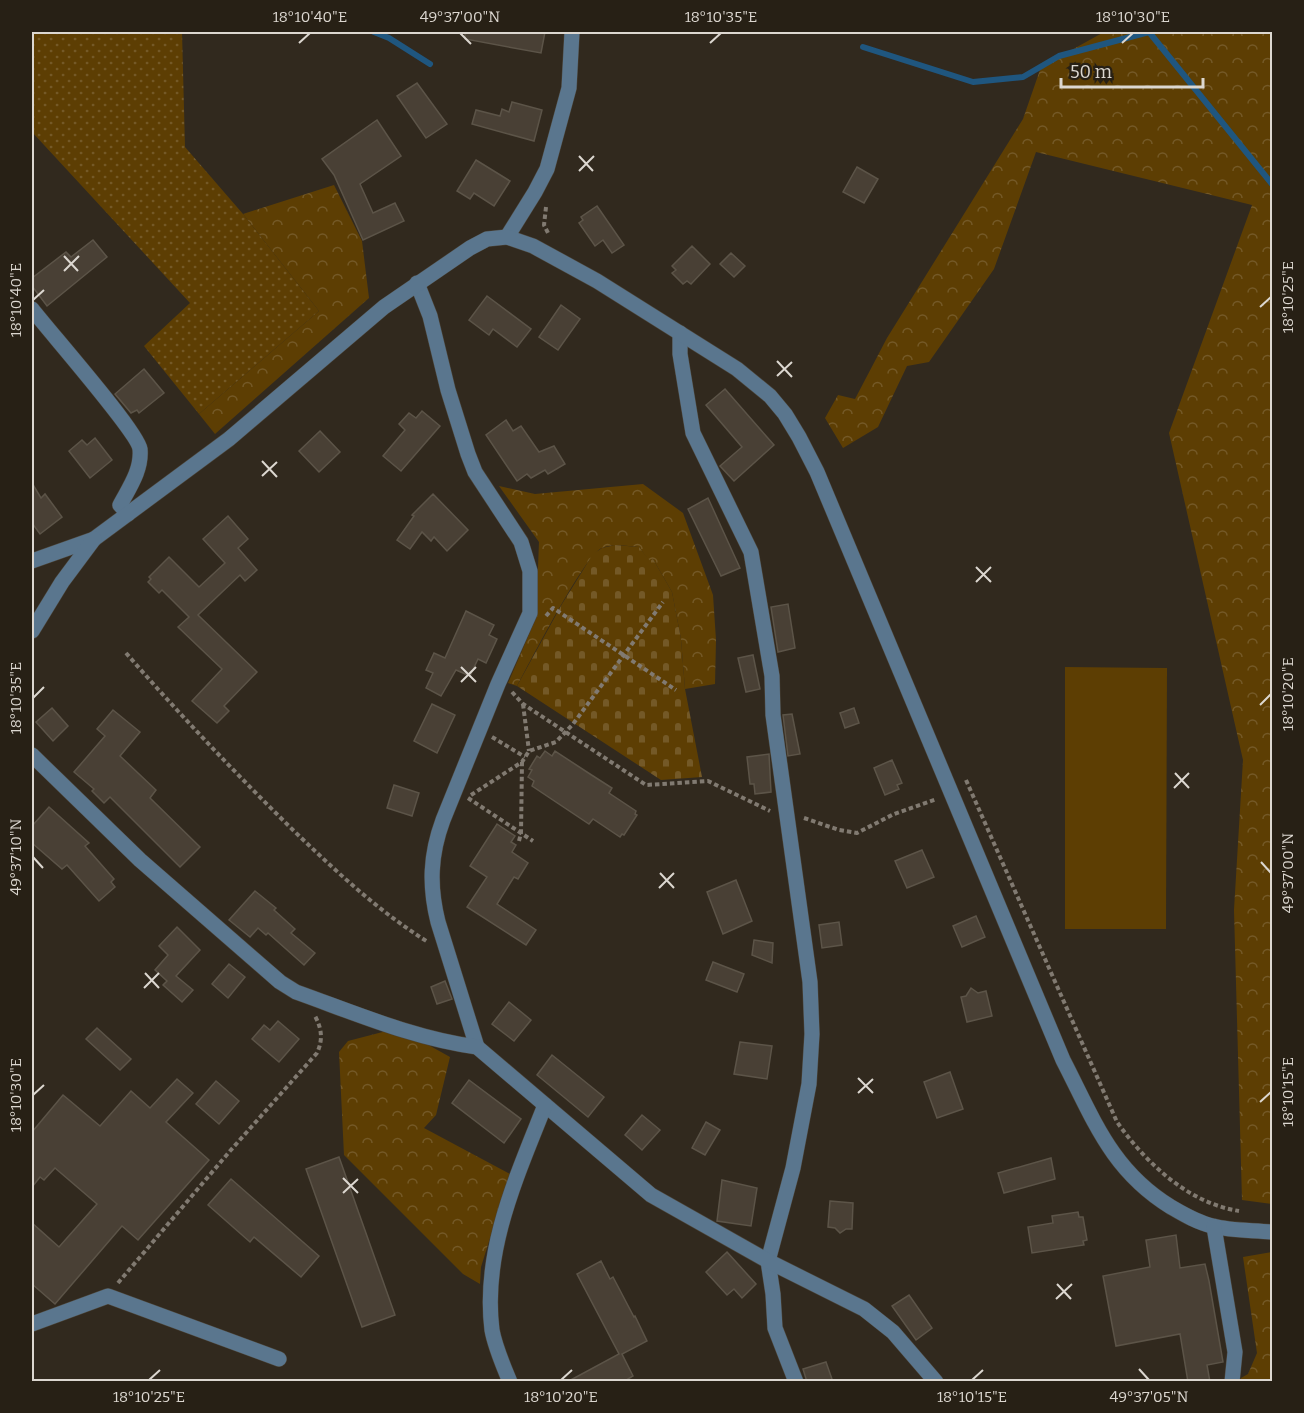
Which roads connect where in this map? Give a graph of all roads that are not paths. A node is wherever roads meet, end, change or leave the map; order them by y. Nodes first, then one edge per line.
1 (572, 32) edge
2 (507, 237) junction
3 (417, 283) junction
4 (32, 309) edge
5 (680, 333) junction
6 (128, 514) junction
7 (94, 539) junction
8 (32, 561) edge
9 (32, 631) edge
10 (32, 755) edge
11 (477, 1047) junction
12 (545, 1105) junction
13 (1214, 1227) junction
14 (1272, 1232) edge
15 (768, 1261) junction
16 (32, 1324) edge
17 (279, 1359) dead end
18 (510, 1382) edge
19 (796, 1382) edge
20 (936, 1382) edge
21 (1232, 1382) edge

1 - 2 street
2 - 3 street
2 - 5 street
3 - 6 street
3 - 11 street
4 - 6 street
5 - 13 street
5 - 15 street
6 - 7 street
7 - 8 street
7 - 9 street
10 - 11 street
11 - 12 street
12 - 15 street
12 - 18 street
13 - 14 street
13 - 21 street
15 - 19 street
15 - 20 street
16 - 17 street

